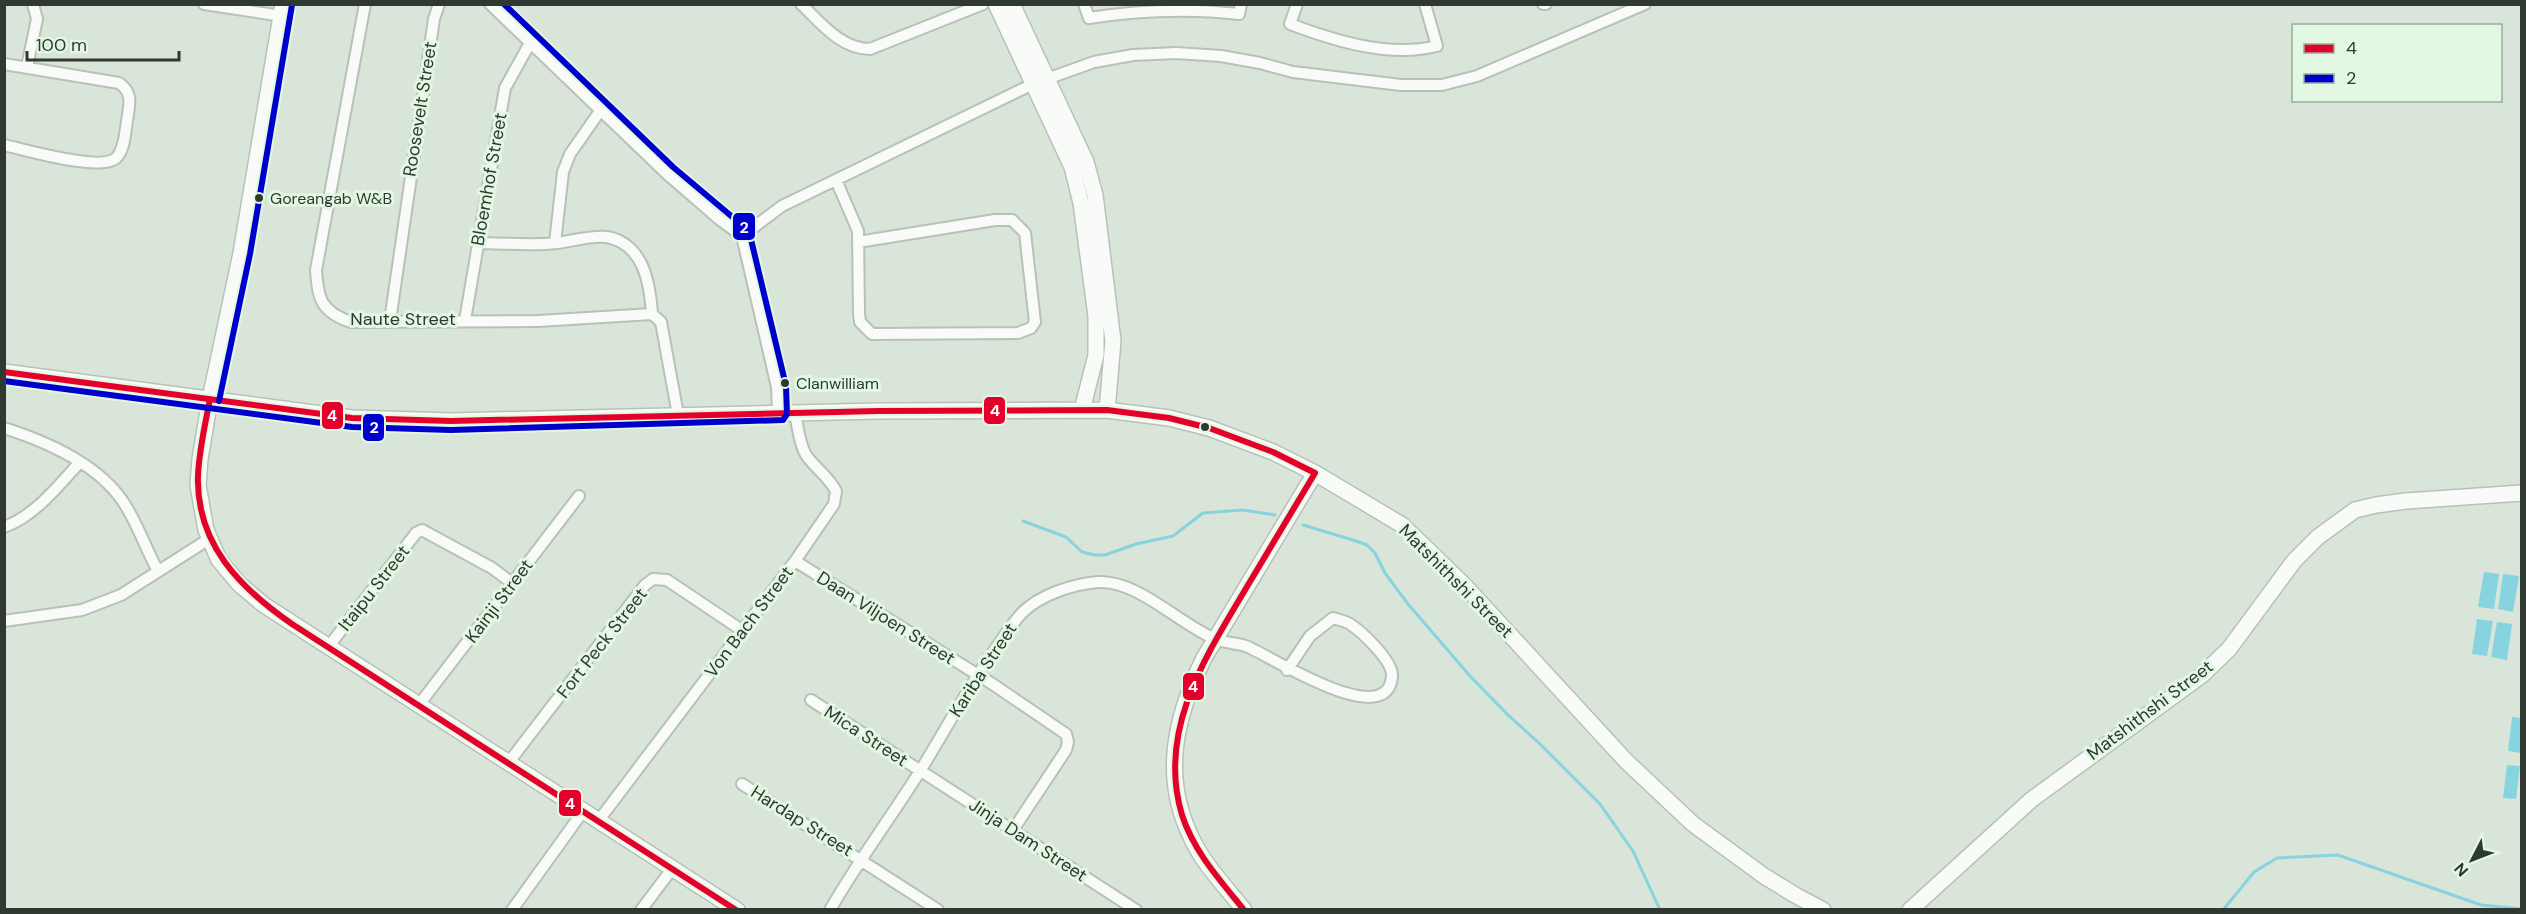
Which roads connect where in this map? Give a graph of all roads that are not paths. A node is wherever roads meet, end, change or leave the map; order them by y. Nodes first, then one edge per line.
1 (33, 4) edge
2 (204, 4) edge
3 (365, 4) edge
4 (439, 4) edge
5 (490, 4) edge
6 (801, 4) edge
7 (983, 4) edge
8 (996, 4) edge
9 (1012, 4) edge
10 (1084, 4) edge
11 (1241, 4) edge
12 (1297, 4) edge
13 (1425, 4) edge
14 (1645, 4) edge
15 (282, 10) edge
16 (530, 43) junction
17 (4, 64) edge
18 (27, 68) junction
19 (1040, 81) junction
20 (600, 111) junction
21 (4, 145) edge
22 (836, 180) junction
23 (742, 236) junction
24 (858, 242) junction
25 (478, 243) junction
26 (555, 243) junction
27 (652, 314) junction
28 (465, 320) junction
29 (390, 321) junction
30 (4, 372) edge
31 (210, 399) junction
32 (1082, 410) junction
33 (1107, 410) junction
34 (778, 413) junction
35 (795, 414) junction
36 (678, 415) junction
37 (4, 428) edge
38 (80, 462) junction
39 (1315, 473) junction
40 (2522, 493) edge
41 (579, 496) dead end
42 (4, 527) edge
43 (209, 539) junction
44 (795, 561) junction
45 (158, 572) junction
46 (512, 583) junction
47 (4, 621) edge
48 (743, 631) junction
49 (1215, 639) junction
50 (329, 646) junction
51 (1287, 670) junction
52 (978, 675) junction
53 (811, 700) dead end
54 (418, 706) junction
55 (509, 762) junction
56 (920, 771) junction
57 (742, 784) dead end
58 (584, 810) junction
59 (599, 820) junction
60 (1013, 831) junction
61 (862, 859) junction
62 (672, 869) junction
63 (512, 909) edge
64 (641, 909) edge
65 (737, 909) edge
66 (830, 909) edge
67 (938, 909) edge
68 (1136, 909) edge
69 (1244, 909) edge
70 (1823, 909) edge
71 (1910, 909) edge

1 - 18 street
2 - 15 street
3 - 29 street, Naute Street
4 - 29 street, Roosevelt Street
5 - 16 street
6 - 7 street
8 - 19 main road
9 - 19 main road
10 - 11 street
12 - 13 street
14 - 19 street
15 - 31 main road
16 - 20 street
16 - 25 street, Bloemhof Street
17 - 18 street
18 - 21 street
19 - 22 street
19 - 32 main road
19 - 33 main road
20 - 23 street
20 - 26 street
22 - 23 street
22 - 24 street
23 - 34 street
24 - 24 street
25 - 26 street
25 - 28 street, Bloemhof Street
26 - 27 street
27 - 28 street, Naute Street
27 - 36 street
28 - 29 street, Naute Street
30 - 31 main road, Matshithshi Street
31 - 36 main road, Matshithshi Street
31 - 43 main road
32 - 33 main road, Matshithshi Street
32 - 35 main road, Matshithshi Street
33 - 39 main road, Matshithshi Street
34 - 35 main road, Matshithshi Street
34 - 36 main road, Matshithshi Street
35 - 44 street, Von Bach Street
37 - 38 street
38 - 42 street
38 - 45 street
39 - 49 main road
39 - 70 main road, Matshithshi Street
40 - 71 main road, Matshithshi Street
41 - 46 street, Kainji Street
43 - 45 street
43 - 50 main road
44 - 48 street, Von Bach Street
44 - 52 street, Daan Viljoen Street
45 - 47 street
46 - 50 street, Itaipu Street
46 - 54 street, Kainji Street
48 - 55 street, Fort Peck Street
48 - 59 street, Von Bach Street
49 - 51 street, Kariba Street
49 - 52 street, Kariba Street
49 - 69 main road
50 - 54 main road
51 - 51 street, Kariba Street
52 - 56 street, Kariba Street
52 - 60 street, Daan Viljoen Street
53 - 56 street, Mica Street
54 - 55 main road
55 - 58 main road
56 - 60 street, Jinja Dam Street
56 - 61 street, Kariba Street
57 - 61 street, Hardap Street
58 - 59 main road
58 - 63 street
59 - 62 main road
60 - 68 street, Jinja Dam Street
61 - 66 street, Kariba Street
61 - 67 street
62 - 64 street
62 - 65 main road

